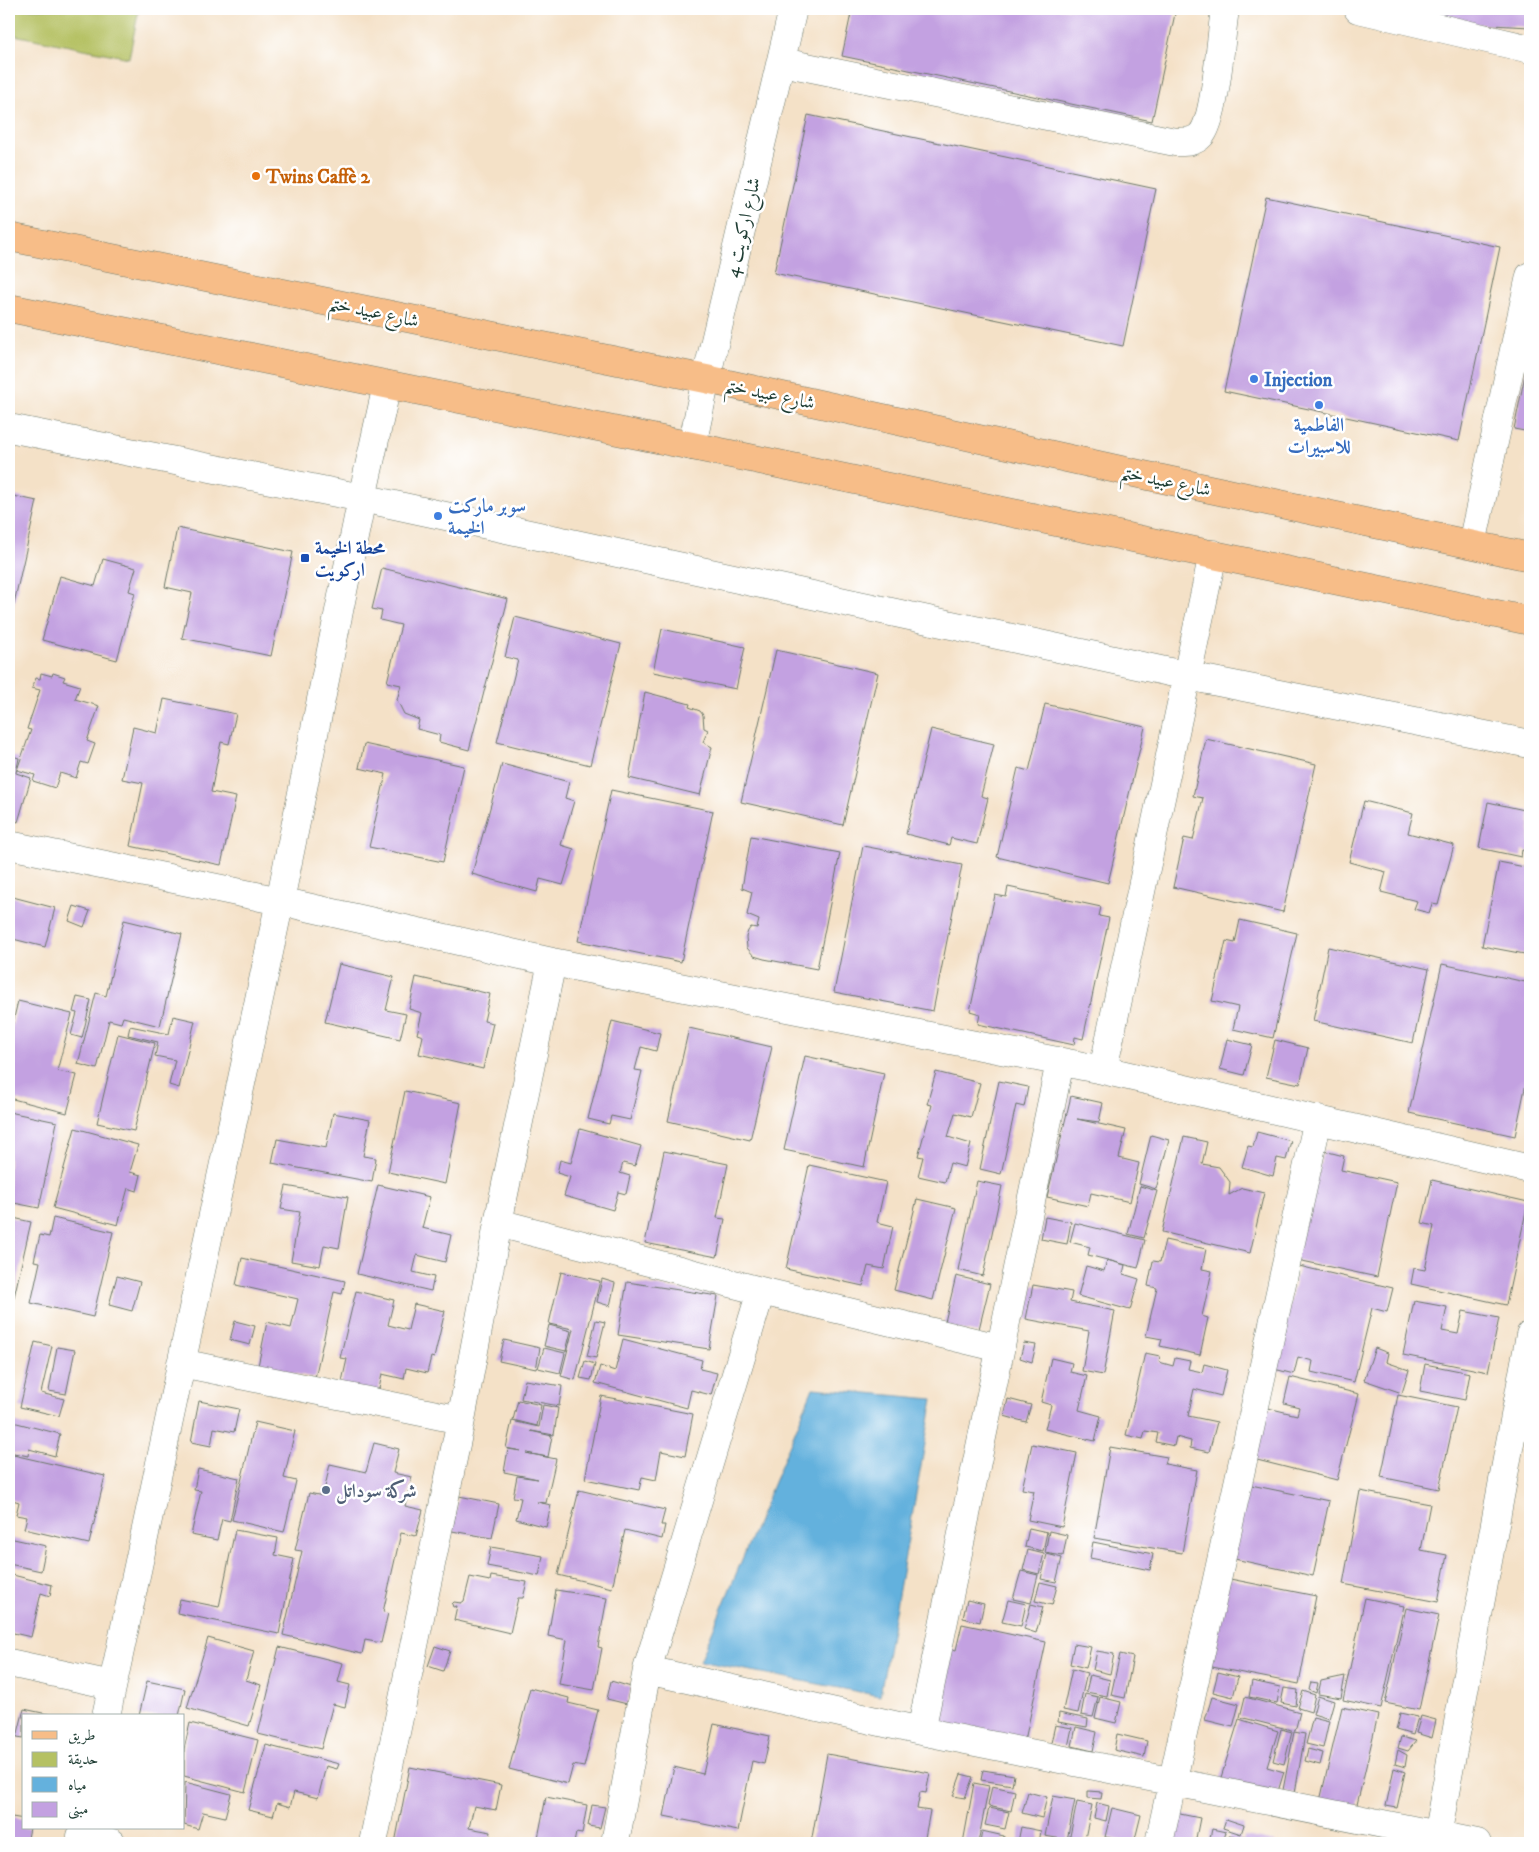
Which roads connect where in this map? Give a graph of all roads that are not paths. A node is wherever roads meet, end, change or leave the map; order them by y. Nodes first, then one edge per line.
1 (793, 9) edge
2 (1225, 9) edge
3 (1358, 9) edge
4 (1530, 49) edge
5 (782, 62) junction
6 (9, 237) edge
7 (1530, 276) edge
8 (9, 308) edge
9 (706, 379) junction
10 (387, 385) junction
11 (9, 428) edge
12 (692, 446) junction
13 (362, 498) junction
14 (1472, 544) junction
15 (1213, 554) junction
16 (1530, 556) edge
17 (1530, 621) edge
18 (1188, 676) junction
19 (1530, 744) edge
20 (9, 846) edge
21 (280, 901) junction
22 (552, 962) junction
23 (1060, 1062) junction
24 (1103, 1070) junction
25 (1318, 1120) junction
26 (1530, 1169) edge
27 (498, 1223) junction
28 (761, 1291) junction
29 (1530, 1335) edge
30 (1000, 1348) junction
31 (181, 1363) junction
32 (461, 1420) junction
33 (1519, 1465) edge
34 (9, 1662) edge
35 (648, 1670) junction
36 (112, 1685) junction
37 (106, 1714) edge
38 (921, 1731) junction
39 (1173, 1782) junction
40 (81, 1836) edge
41 (1437, 1836) junction
42 (112, 1843) edge
43 (373, 1843) edge
44 (614, 1843) edge
45 (1159, 1843) edge
46 (1477, 1843) edge

1 - 5 street, شارع اركويت 4
2 - 5 street
3 - 4 street
5 - 9 street, شارع اركويت 4
6 - 9 main road, شارع عبيد ختم
7 - 14 street
8 - 10 main road
9 - 12 street, شارع اركويت 4
9 - 14 main road, شارع عبيد ختم
10 - 12 main road
10 - 13 street
11 - 13 street
12 - 15 main road
13 - 18 street
13 - 21 street
14 - 16 main road, شارع عبيد ختم
15 - 17 main road
15 - 18 street
18 - 19 street
18 - 24 street
20 - 21 street
21 - 22 street
21 - 31 street
22 - 23 street
22 - 27 street
23 - 24 street
23 - 30 street
24 - 25 street
25 - 26 street
25 - 39 street
27 - 28 street
27 - 32 street
28 - 30 street
28 - 35 street
29 - 33 street
30 - 38 street
31 - 32 street
31 - 36 street
32 - 43 street
33 - 41 street
34 - 36 street
35 - 38 street
35 - 44 street
36 - 37 street
38 - 39 street
39 - 41 street
39 - 45 street
40 - 42 street
41 - 46 street

